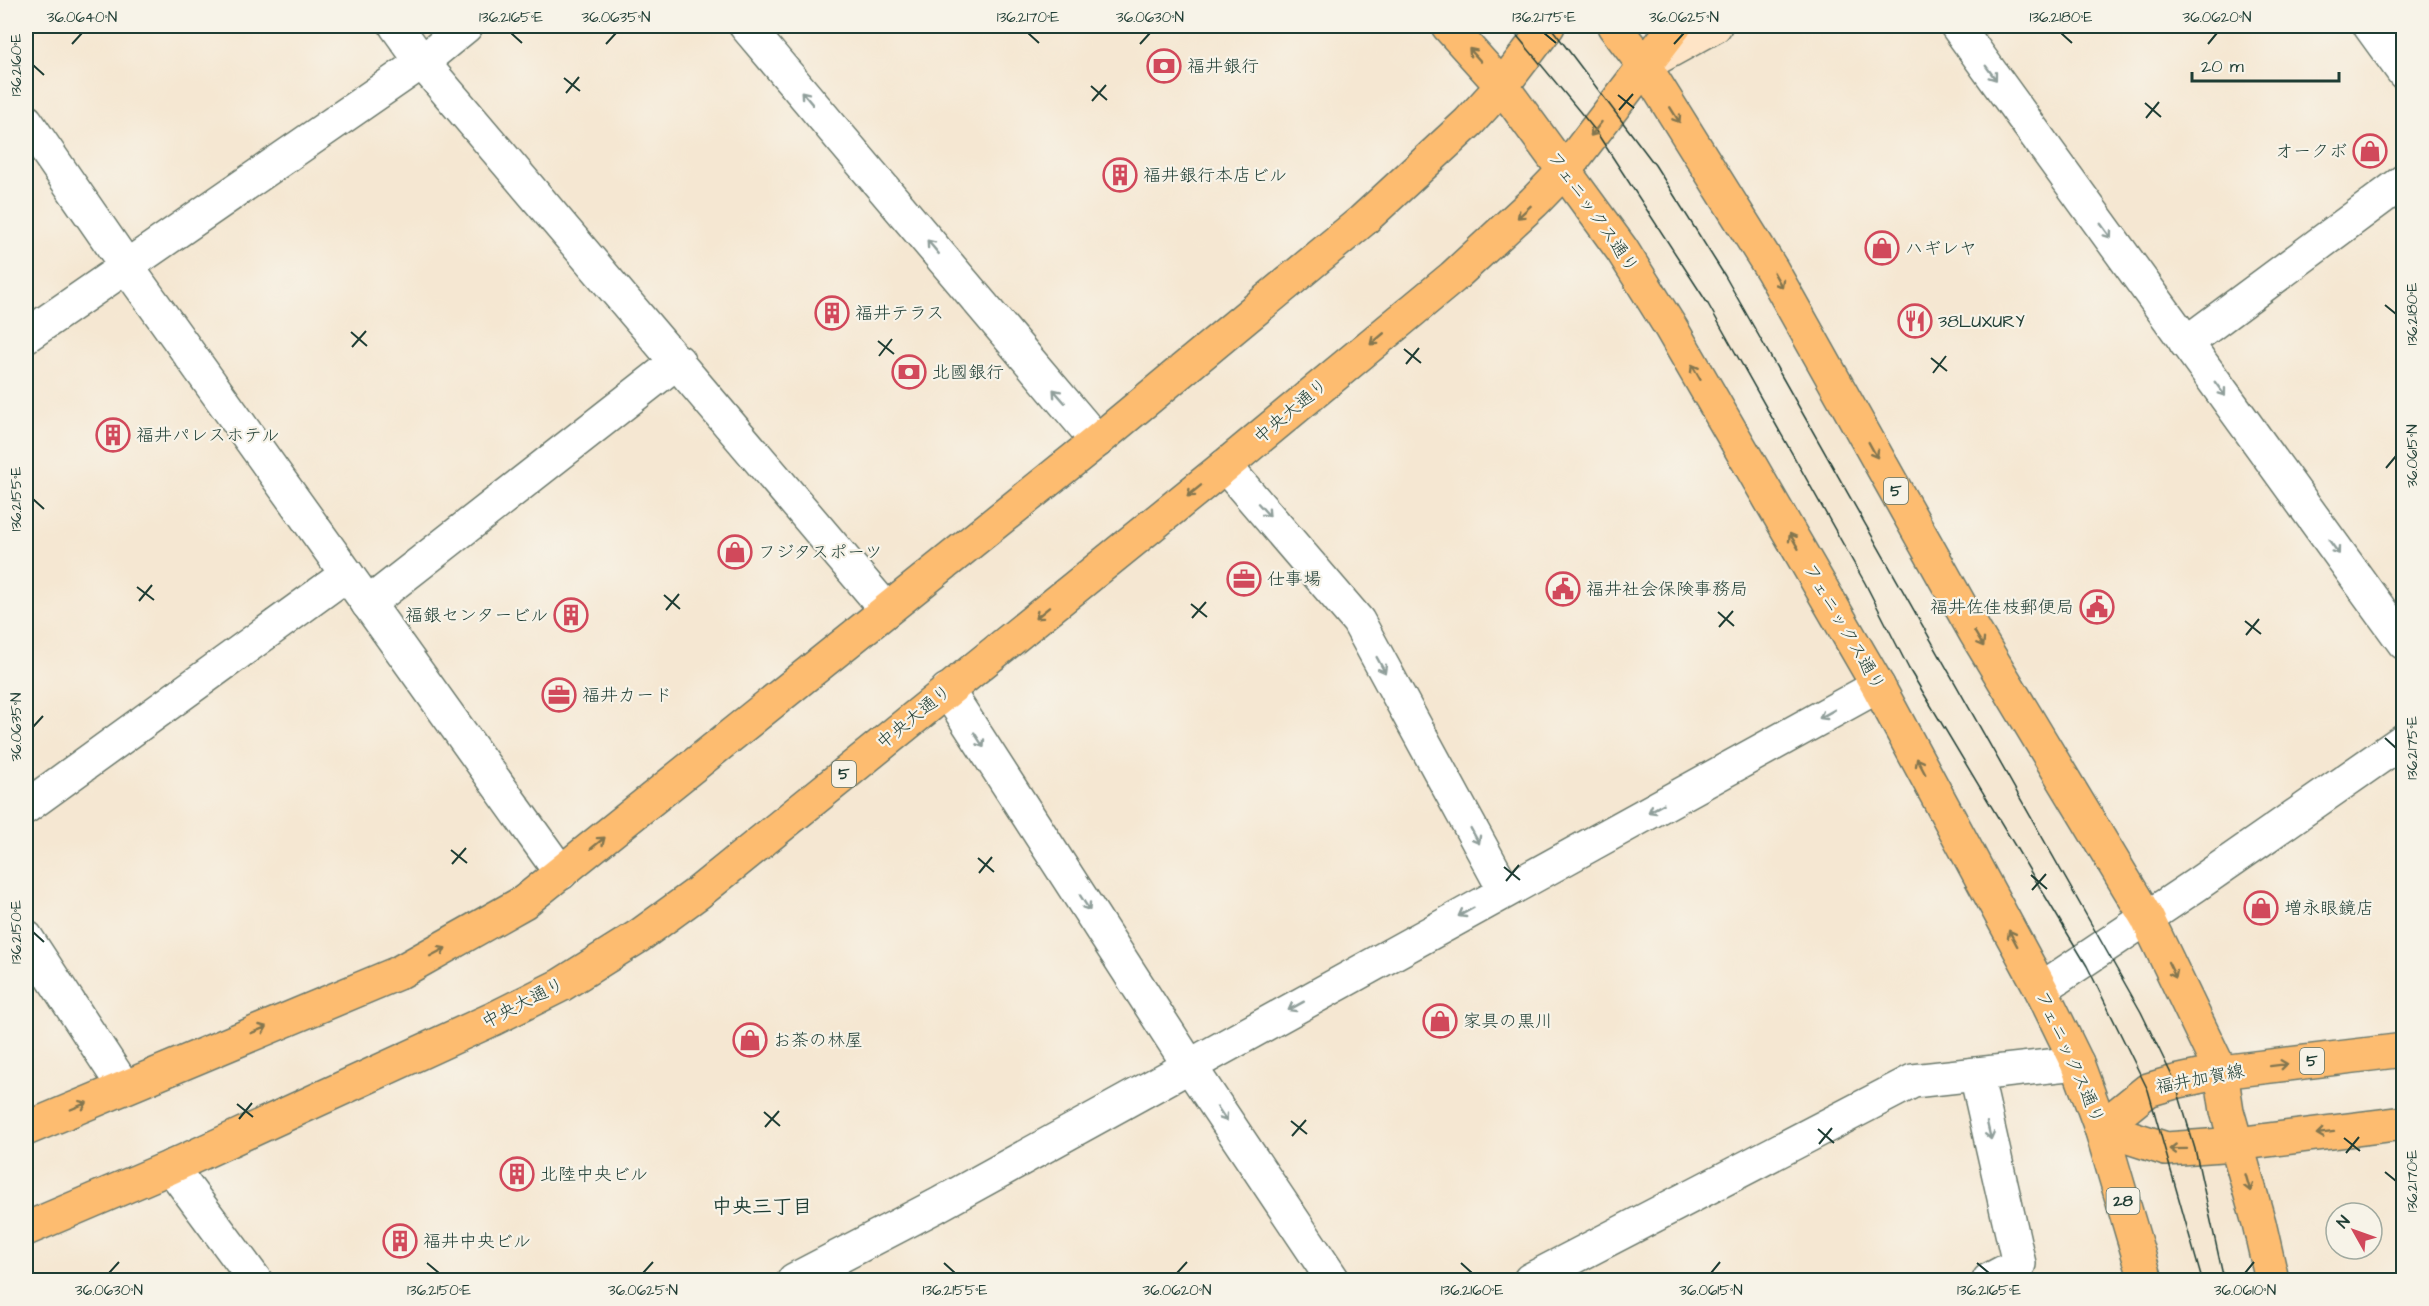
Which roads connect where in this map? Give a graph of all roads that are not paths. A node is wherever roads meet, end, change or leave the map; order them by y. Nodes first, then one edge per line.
1 (396, 26) edge
2 (466, 26) edge
3 (746, 26) edge
4 (1448, 26) edge
5 (1548, 26) edge
6 (1614, 26) edge
7 (1676, 26) edge
8 (1715, 26) edge
9 (1957, 26) edge
10 (2370, 26) edge
11 (422, 62) junction
12 (1644, 65) junction
13 (2403, 73) edge
14 (1502, 86) junction
15 (26, 121) edge
16 (1564, 170) junction
17 (2403, 181) edge
18 (127, 267) junction
19 (26, 336) edge
20 (2186, 343) junction
21 (678, 361) junction
22 (1097, 441) junction
23 (1225, 466) junction
24 (346, 574) junction
25 (368, 604) junction
26 (886, 609) junction
27 (2403, 643) edge
28 (1878, 686) junction
29 (947, 690) junction
30 (2403, 740) edge
31 (26, 807) edge
32 (561, 873) junction
33 (1505, 891) junction
34 (2147, 918) junction
35 (26, 937) edge
36 (2041, 989) junction
37 (2403, 1050) edge
38 (2077, 1063) junction
39 (1189, 1065) junction
40 (2221, 1072) junction
41 (1976, 1074) junction
42 (124, 1087) junction
43 (2403, 1123) edge
44 (26, 1128) edge
45 (2101, 1128) junction
46 (2236, 1144) junction
47 (171, 1167) junction
48 (26, 1229) edge
49 (2145, 1277) edge
50 (255, 1281) edge
51 (794, 1281) edge
52 (1333, 1281) edge
53 (1530, 1281) edge
54 (1989, 1281) edge
55 (2272, 1281) edge

1 - 11 street
2 - 11 street
22 -> 3 street
14 -> 4 main road, フェニックス通り
5 - 14 main road
6 - 12 main road, 5
7 - 12 main road, 中央大通り
8 - 12 street
9 -> 20 street
10 - 13 street
11 - 18 street
11 - 21 street
12 -> 16 main road, 中央大通り
12 -> 34 main road, 5
14 - 16 main road, フェニックス通り
14 - 22 main road
15 - 18 street
16 -> 23 main road, 中央大通り / 5
28 -> 16 main road, フェニックス通り
17 - 20 street
18 - 19 street
18 - 24 street
20 -> 27 street
21 - 25 street
21 - 26 street
22 - 26 main road
23 -> 29 main road, 中央大通り / 5
23 -> 33 street
24 - 25 street
24 - 31 street
25 - 32 street
32 -> 26 main road
28 -> 33 street
36 -> 28 main road, フェニックス通り
29 -> 39 street
29 - 47 main road, 中央大通り / 5
30 - 34 street
42 -> 32 main road
33 -> 39 street
34 - 36 street
34 -> 40 main road, 5
35 - 42 street
36 - 38 main road, フェニックス通り
40 -> 37 main road, 福井加賀線 / 5
38 - 41 street
38 - 45 main road, フェニックス通り
39 - 51 street
39 -> 52 street
40 - 45 main road, 福井加賀線 / 5
40 - 46 main road
41 - 53 street
41 -> 54 street
44 -> 42 main road
43 -> 46 main road
46 -> 45 main road
45 - 49 main road, フェニックス通り / 28
46 -> 55 main road
47 - 48 main road, 中央大通り / 5
47 - 50 street

